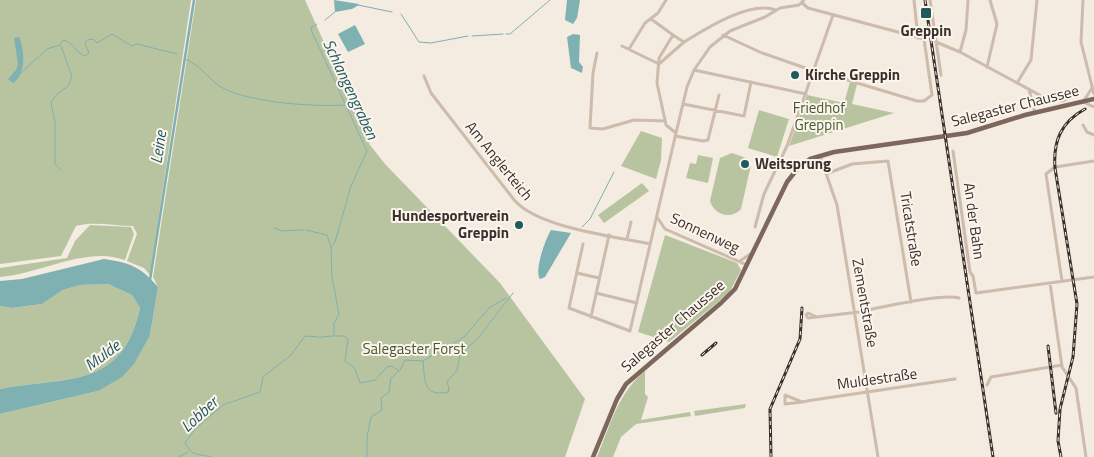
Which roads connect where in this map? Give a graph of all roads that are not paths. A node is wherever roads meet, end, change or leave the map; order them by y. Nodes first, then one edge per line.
1 (666, 0) edge
2 (914, 0) edge
3 (930, 0) edge
4 (968, 0) edge
5 (990, 0) edge
6 (1037, 0) edge
7 (1083, 0) edge
8 (803, 1) edge
9 (776, 10) junction
10 (833, 15) junction
11 (650, 19) junction
12 (673, 35) junction
13 (723, 35) junction
14 (918, 38) junction
15 (684, 42) junction
16 (936, 42) junction
17 (622, 46) dead end
18 (629, 49) junction
19 (960, 52) junction
20 (597, 53) dead end
21 (659, 64) junction
22 (987, 67) junction
23 (694, 70) junction
24 (814, 70) junction
25 (941, 75) dead end
26 (424, 76) dead end
27 (751, 82) junction
28 (1017, 83) junction
29 (1093, 88) edge
30 (1029, 90) junction
31 (806, 94) junction
32 (1094, 94) edge
33 (719, 95) dead end
34 (1069, 98) dead end
35 (1094, 99) edge
36 (1083, 102) junction
37 (683, 104) junction
38 (1094, 107) edge
39 (716, 111) junction
40 (1035, 113) junction
41 (664, 121) junction
42 (1083, 125) dead end
43 (676, 134) junction
44 (1094, 135) edge
45 (953, 152) dead end
46 (820, 155) junction
47 (1094, 161) edge
48 (805, 163) junction
49 (822, 165) junction
50 (826, 174) junction
51 (657, 217) junction
52 (631, 222) dead end
53 (654, 227) junction
54 (755, 227) dead end
55 (664, 228) junction
56 (609, 235) junction
57 (627, 239) junction
58 (583, 244) dead end
59 (650, 244) junction
60 (753, 252) junction
61 (740, 262) junction
62 (747, 265) junction
63 (577, 273) junction
64 (1094, 277) edge
65 (599, 278) junction
66 (1062, 281) junction
67 (1050, 283) junction
68 (596, 293) junction
69 (958, 298) dead end
70 (911, 302) junction
71 (637, 303) junction
72 (856, 312) junction
73 (591, 317) junction
74 (817, 317) dead end
75 (1062, 365) junction
76 (955, 380) dead end
77 (986, 385) dead end
78 (868, 391) junction
79 (802, 402) junction
80 (593, 457) edge
81 (878, 457) edge
82 (1086, 457) edge

1 - 11 street
2 - 14 street
3 - 16 street
4 - 19 street
5 - 22 street
6 - 28 street
7 - 29 street
8 - 9 street
8 - 10 street
9 - 13 street
9 - 15 street
10 - 14 street
10 - 24 street
11 - 12 street
11 - 18 street
12 - 15 street
12 - 21 street
13 - 23 street
13 - 24 street
14 - 24 street
15 - 21 street
16 - 19 street
16 - 25 street
17 - 18 street
18 - 21 street
19 - 22 street
20 - 41 street
21 - 41 street
22 - 28 street
23 - 27 street
23 - 37 street
24 - 31 street
26 - 56 street, Am Anglerteich
27 - 31 street
27 - 39 street
28 - 30 street
29 - 32 street
29 - 36 street
30 - 34 street
30 - 40 street
31 - 54 street
33 - 39 street
35 - 36 main road, Salegaster Chaussee
36 - 38 street
36 - 40 main road, Salegaster Chaussee
37 - 39 street
37 - 43 street
39 - 43 street
40 - 46 main road, Salegaster Chaussee
41 - 43 street
42 - 44 street
43 - 51 street
45 - 67 street, An der Bahn
46 - 48 main road, Salegaster Chaussee
46 - 49 street, Zementstraße
47 - 66 street
48 - 49 street
48 - 60 main road, Salegaster Chaussee
49 - 50 street, Zementstraße
50 - 70 street, Tricatstraße
50 - 72 street, Zementstraße
51 - 53 street
51 - 55 street, Sonnenweg
52 - 57 street
53 - 55 street
53 - 59 street
55 - 61 street, Sonnenweg
56 - 57 street, Am Anglerteich
56 - 65 street
57 - 59 street, Am Anglerteich
58 - 63 street
59 - 71 street
60 - 61 street
60 - 62 main road, Salegaster Chaussee
61 - 62 street, Sonnenweg
62 - 80 main road, Salegaster Chaussee
63 - 65 street
63 - 73 street
64 - 66 street
65 - 68 street
66 - 67 street
67 - 75 street
68 - 71 street
68 - 73 street
69 - 70 street
70 - 72 street
71 - 73 street
72 - 74 street
72 - 78 street, Zementstraße
75 - 77 street
75 - 82 street
76 - 78 street, Muldestraße
78 - 79 street, Muldestraße
78 - 81 street, Zementstraße
79 - 79 street, Muldestraße

